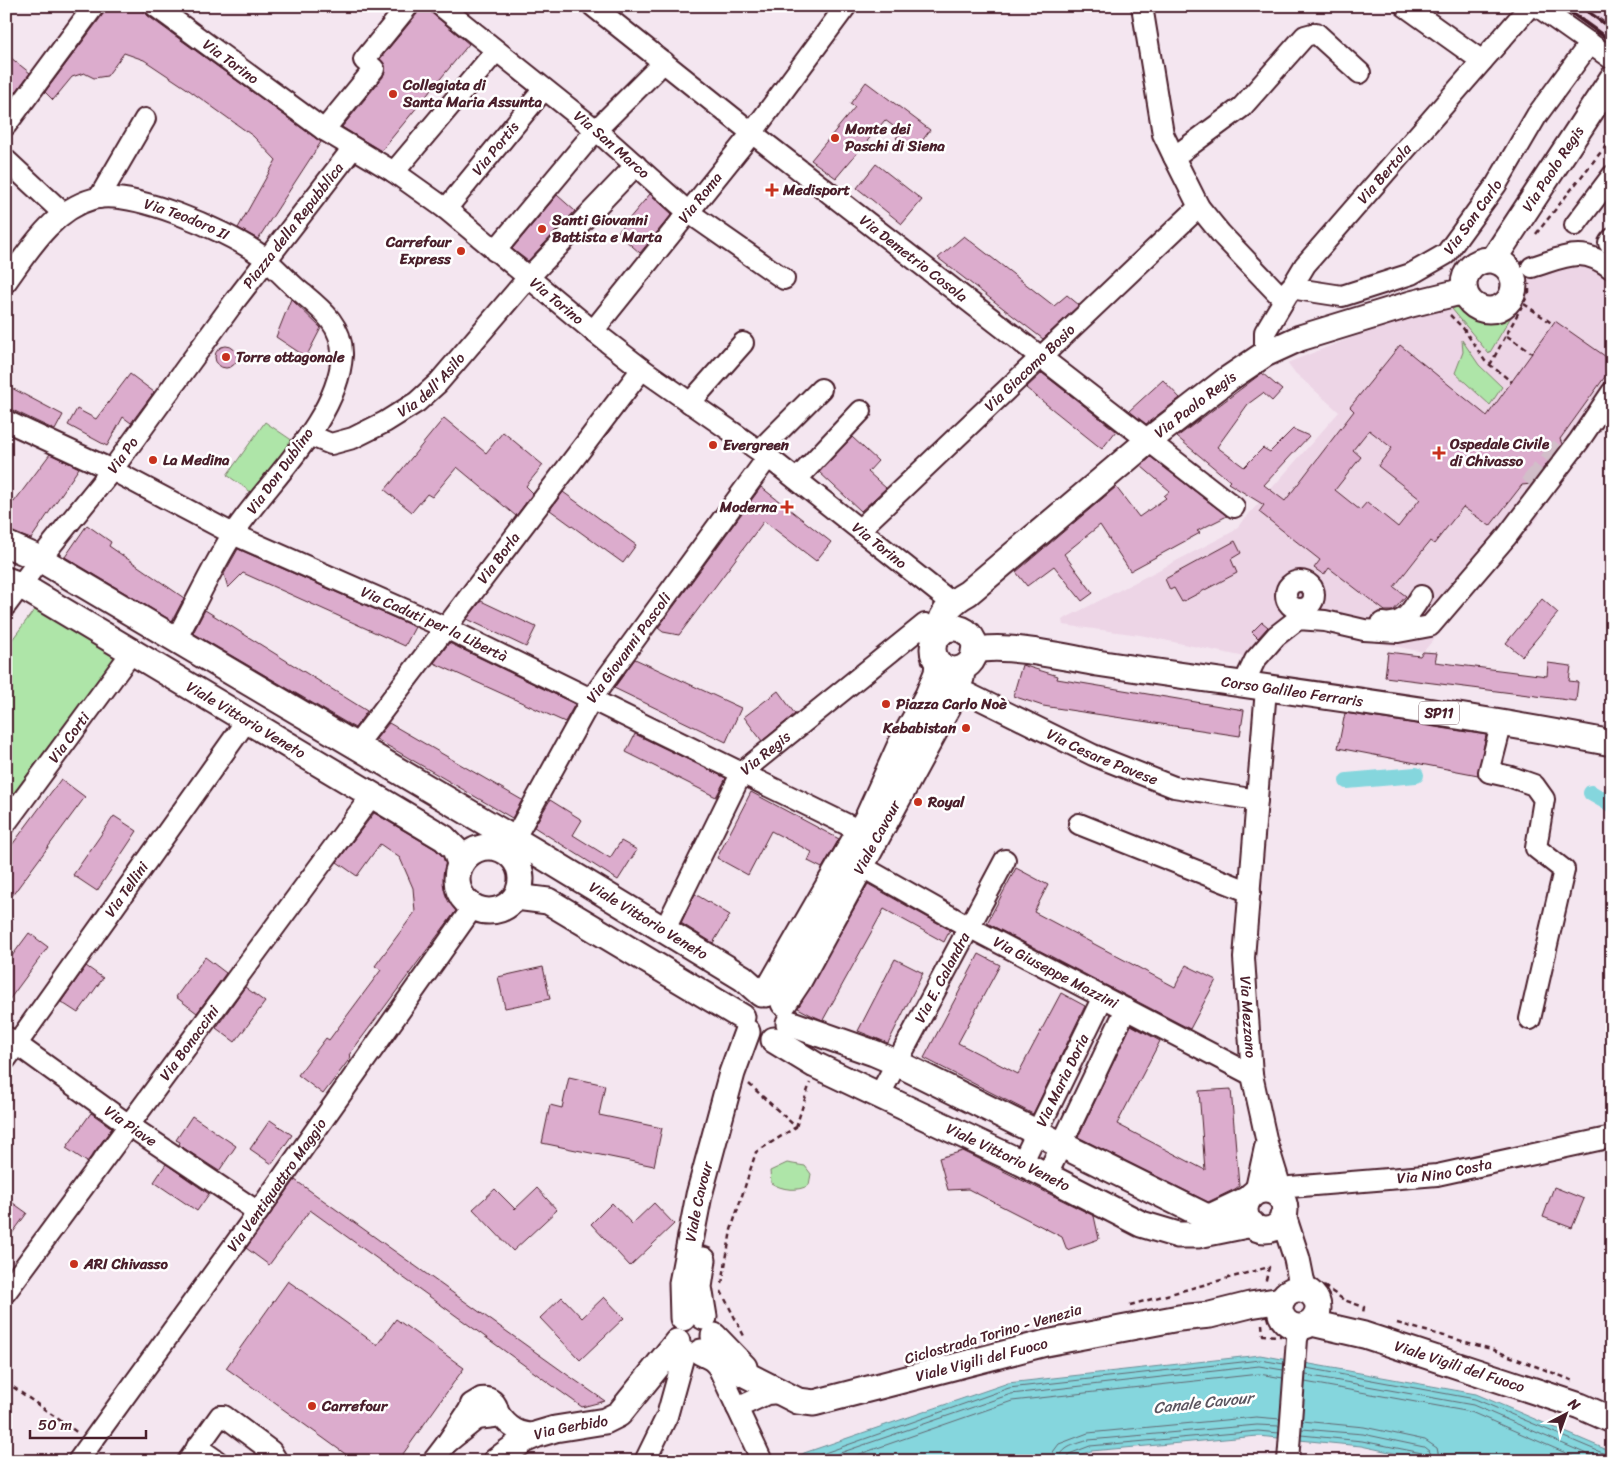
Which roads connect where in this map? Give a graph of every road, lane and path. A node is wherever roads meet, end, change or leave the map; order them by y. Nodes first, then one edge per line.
1 (94, 6) edge
2 (408, 6) edge
3 (441, 6) edge
4 (593, 6) edge
5 (846, 6) edge
6 (1142, 6) edge
7 (1405, 6) edge
8 (1530, 6) edge
9 (1537, 6) edge
10 (161, 8) edge
11 (1590, 43) junction
12 (496, 51) junction
13 (1612, 59) edge
14 (1482, 61) junction
15 (664, 62) junction
16 (1360, 73) dead end
17 (1612, 79) edge
18 (544, 89) junction
19 (144, 119) dead end
20 (6, 125) edge
21 (324, 130) junction
22 (596, 130) junction
23 (752, 132) junction
24 (352, 148) junction
25 (1174, 157) junction
26 (6, 160) edge
27 (636, 165) junction
28 (394, 172) junction
29 (1612, 176) edge
30 (99, 198) junction
31 (1199, 207) junction
32 (446, 209) junction
33 (688, 212) junction
34 (63, 214) junction
35 (1574, 225) dead end
36 (1612, 239) edge
37 (1612, 246) edge
38 (495, 251) junction
39 (267, 260) junction
40 (1493, 260) junction
41 (1532, 267) dead end
42 (1612, 269) edge
43 (527, 278) junction
44 (784, 279) dead end
45 (6, 282) edge
46 (1464, 291) junction
47 (1287, 294) junction
48 (1432, 299) junction
49 (234, 302) joint
50 (1524, 304) dead end
51 (1553, 324) dead end
52 (593, 332) junction
53 (1507, 336) dead end
54 (743, 343) dead end
55 (1532, 353) dead end
56 (1265, 354) junction
57 (1042, 358) junction
58 (642, 369) junction
59 (1512, 382) dead end
60 (821, 389) dead end
61 (1612, 392) edge
62 (690, 403) junction
63 (861, 411) dead end
64 (6, 421) edge
65 (310, 434) junction
66 (1148, 441) junction
67 (764, 454) junction
68 (112, 470) junction
69 (796, 479) junction
70 (1529, 485) tunnel mouth
71 (1234, 508) dead end
72 (860, 529) junction
73 (233, 534) junction
74 (1507, 536) junction
75 (6, 544) edge
76 (40, 558) junction
77 (11, 590) edge
78 (1422, 596) dead end
79 (960, 598) junction
80 (444, 627) junction
81 (932, 629) junction
82 (176, 639) junction
83 (132, 652) junction
84 (1254, 660) junction
85 (966, 661) junction
86 (938, 662) junction
87 (1255, 687) junction
88 (592, 698) junction
89 (247, 720) junction
90 (1502, 722) junction
91 (1612, 743) edge
92 (356, 746) junction
93 (742, 772) junction
94 (372, 795) junction
95 (1257, 800) junction
96 (6, 823) edge
97 (1079, 824) dead end
98 (860, 831) junction
99 (515, 850) junction
100 (1004, 860) dead end
101 (460, 863) junction
102 (861, 866) junction
103 (1250, 892) junction
104 (516, 897) junction
105 (473, 907) junction
106 (968, 926) junction
107 (665, 929) junction
108 (1103, 997) junction
109 (1126, 1009) junction
110 (766, 1018) junction
111 (1530, 1019) dead end
112 (10, 1047) edge
113 (896, 1062) junction
114 (1252, 1075) junction
115 (743, 1079) junction
116 (880, 1094) junction
117 (130, 1126) junction
118 (1036, 1133) junction
119 (1612, 1138) edge
120 (1061, 1145) junction
121 (1022, 1163) junction
122 (1047, 1175) junction
123 (1263, 1209) junction
124 (258, 1212) junction
125 (6, 1292) edge
126 (1121, 1308) dead end
127 (1293, 1311) junction
128 (1389, 1321) dead end
129 (1367, 1325) junction
130 (696, 1339) junction
131 (747, 1342) dead end
132 (6, 1382) edge
133 (1577, 1383) dead end
134 (755, 1396) junction
135 (484, 1415) junction
136 (1612, 1420) edge
137 (538, 1434) junction
138 (91, 1443) junction
139 (192, 1454) edge
140 (499, 1458) edge
141 (78, 1461) edge
142 (217, 1461) edge
143 (278, 1461) edge
144 (433, 1461) edge
145 (644, 1461) edge
146 (762, 1461) edge
147 (1288, 1461) edge

1 - 20 street
2 - 21 street
3 - 12 street, Via San Marco
4 - 15 street, Via Demetrio Cosola
5 - 23 street, Via Roma
6 - 25 street
7 - 14 street
8 - 14 street, Via Bertola
9 - 11 street
10 - 21 street, Via Torino
11 - 13 street
11 - 47 street, Via San Carlo
12 - 18 street, Via San Marco
12 - 28 street
14 - 47 street, Via Bertola
15 - 22 street
15 - 23 street, Via Demetrio Cosola
16 - 25 street
17 - 40 main road, Via Paolo Regis
18 - 22 street, Via San Marco
18 - 32 street, Via Portis
19 - 30 street
21 - 24 street, Via Torino
22 - 27 street, Via San Marco
22 - 38 street
23 - 33 street, Via Roma
23 - 57 street, Via Demetrio Cosola
24 - 28 street, Via Torino
24 - 39 street, Piazza della Repubblica
25 - 31 street
26 - 34 street
27 - 33 street, Via San Marco
27 - 43 street, Via dell'Asilo
28 - 32 street, Via Torino
29 - 35 street
30 - 34 street, Via Teodoro II
30 - 39 street, Via Teodoro II
31 - 47 street
31 - 57 street, Via Giacomo Bosio
32 - 38 street, Via Torino
33 - 44 street, Via San Marco
33 - 52 street, Via Roma
34 - 45 street, Via Teodoro II
36 - 37 street
38 - 43 street, Via Torino
39 - 49 street, Piazza della Repubblica
39 - 65 street, Via Don Dublino
40 - 46 main road
40 - 46 main road
41 - 42 street
43 - 52 street, Via Torino
43 - 65 street, Via dell'Asilo
46 - 48 main road, Via Paolo Regis
47 - 56 street, Via Bertola
48 - 56 main road, Via Paolo Regis
48 - 59 path
49 - 68 street, Via Po
50 - 51 path
52 - 58 street, Via Torino
53 - 55 path
54 - 62 street
56 - 66 main road, Via Paolo Regis
57 - 66 street, Via Demetrio Cosola
57 - 72 street, Via Giacomo Bosio
58 - 62 street, Via Torino
58 - 80 street, Via Borla
60 - 67 street, Via Giovanni Pascoli
61 - 74 street
62 - 67 street, Via Torino
63 - 69 street
64 - 68 street, Via Caduti per la Libertà
65 - 73 street, Via Don Dublino
66 - 71 street, Via Demetrio Cosola
66 - 79 main road, Via Paolo Regis
67 - 69 street, Via Torino
67 - 88 street, Via Giovanni Pascoli
68 - 73 street, Via Caduti per la Libertà
68 - 76 street, Via Po
69 - 72 street, Via Torino
70 - 74 street
72 - 79 street, Via Torino
73 - 80 street, Via Caduti per la Libertà
73 - 82 street, Via Don Dublino
74 - 84 street
75 - 76 main road
76 - 77 street, Via Po
76 - 82 main road
77 - 83 main road, Viale Vittorio Veneto
78 - 84 street, Via Mezzano
79 - 81 main road, Viale Cavour
79 - 85 main road
80 - 88 street, Via Caduti per la Libertà
80 - 92 street, Via Borla
81 - 85 main road
81 - 86 main road, Viale Cavour
81 - 93 street, Via Regis
82 - 92 main road
83 - 89 main road, Viale Vittorio Veneto
83 - 96 street, Via Corti
84 - 87 street, Via Mezzano
85 - 86 main road
85 - 87 main road, Corso Galileo Ferraris
85 - 95 street, Via Cesare Pavese
85 - 102 main road, Viale Cavour
86 - 98 main road, Viale Cavour
87 - 90 main road, Corso Galileo Ferraris / SP11
87 - 95 street, Via Mezzano
88 - 93 street, Via Caduti per la Libertà
88 - 99 street, Via Giovanni Pascoli
89 - 94 main road, Viale Vittorio Veneto
89 - 112 street, Via Tellini
90 - 91 main road, Corso Galileo Ferraris / SP11
90 - 111 street
92 - 99 main road
93 - 98 street, Via Caduti per la Libertà
93 - 107 street, Via Regis
94 - 101 main road, Viale Vittorio Veneto
94 - 117 street, Via Bonaccini
95 - 103 street, Via Mezzano
97 - 103 street
98 - 110 main road, Viale Cavour
99 - 101 main road
99 - 104 main road
99 - 107 main road, Viale Vittorio Veneto
100 - 106 street, Via E. Calandra
101 - 105 main road
102 - 106 street, Via Giuseppe Mazzini
102 - 110 main road, Viale Cavour
103 - 114 street, Via Mezzano
104 - 105 main road
104 - 110 main road, Viale Vittorio Veneto
105 - 124 street, Via Ventiquattro Maggio
106 - 108 street, Via Giuseppe Mazzini
106 - 113 street, Via E. Calandra
107 - 110 main road, Viale Vittorio Veneto
108 - 109 street, Via Giuseppe Mazzini
108 - 118 street, Via Maria Doria
109 - 114 street, Via Giuseppe Mazzini
109 - 120 street, Via Maria Doria
110 - 113 main road, Viale Vittorio Veneto
110 - 115 main road, Viale Cavour
110 - 116 main road, Viale Vittorio Veneto
110 - 130 main road, Viale Cavour
112 - 117 street, Via Piave
113 - 116 street, Via E. Calandra
113 - 118 main road, Viale Vittorio Veneto
114 - 123 street, Via Mezzano
115 - 130 main road, Viale Cavour
115 - 131 path
116 - 121 main road, Viale Vittorio Veneto
117 - 124 street, Via Piave
117 - 125 street, Via Bonaccini
118 - 120 main road, Viale Vittorio Veneto
118 - 121 street, Via Maria Doria
119 - 123 street, Via Nino Costa
120 - 122 street, Via Maria Doria
120 - 123 main road, Viale Vittorio Veneto
121 - 122 main road, Viale Vittorio Veneto
122 - 123 main road, Viale Vittorio Veneto
123 - 127 main road
124 - 138 street, Via Ventiquattro Maggio
126 - 127 path
127 - 127 path
127 - 129 main road, Viale Vigili del Fuoco
127 - 129 path
127 - 134 main road, Viale Vigili del Fuoco
127 - 147 street
128 - 133 path
129 - 136 main road, Viale Vigili del Fuoco
130 - 134 main road, Viale Vigili del Fuoco
130 - 134 street
130 - 137 main road, Via Gerbido
130 - 145 street
132 - 138 path
134 - 146 street
135 - 137 street
135 - 140 street
135 - 144 street
137 - 140 main road, Via Gerbido
138 - 141 street, Via Ventiquattro Maggio
139 - 142 street
139 - 143 street

